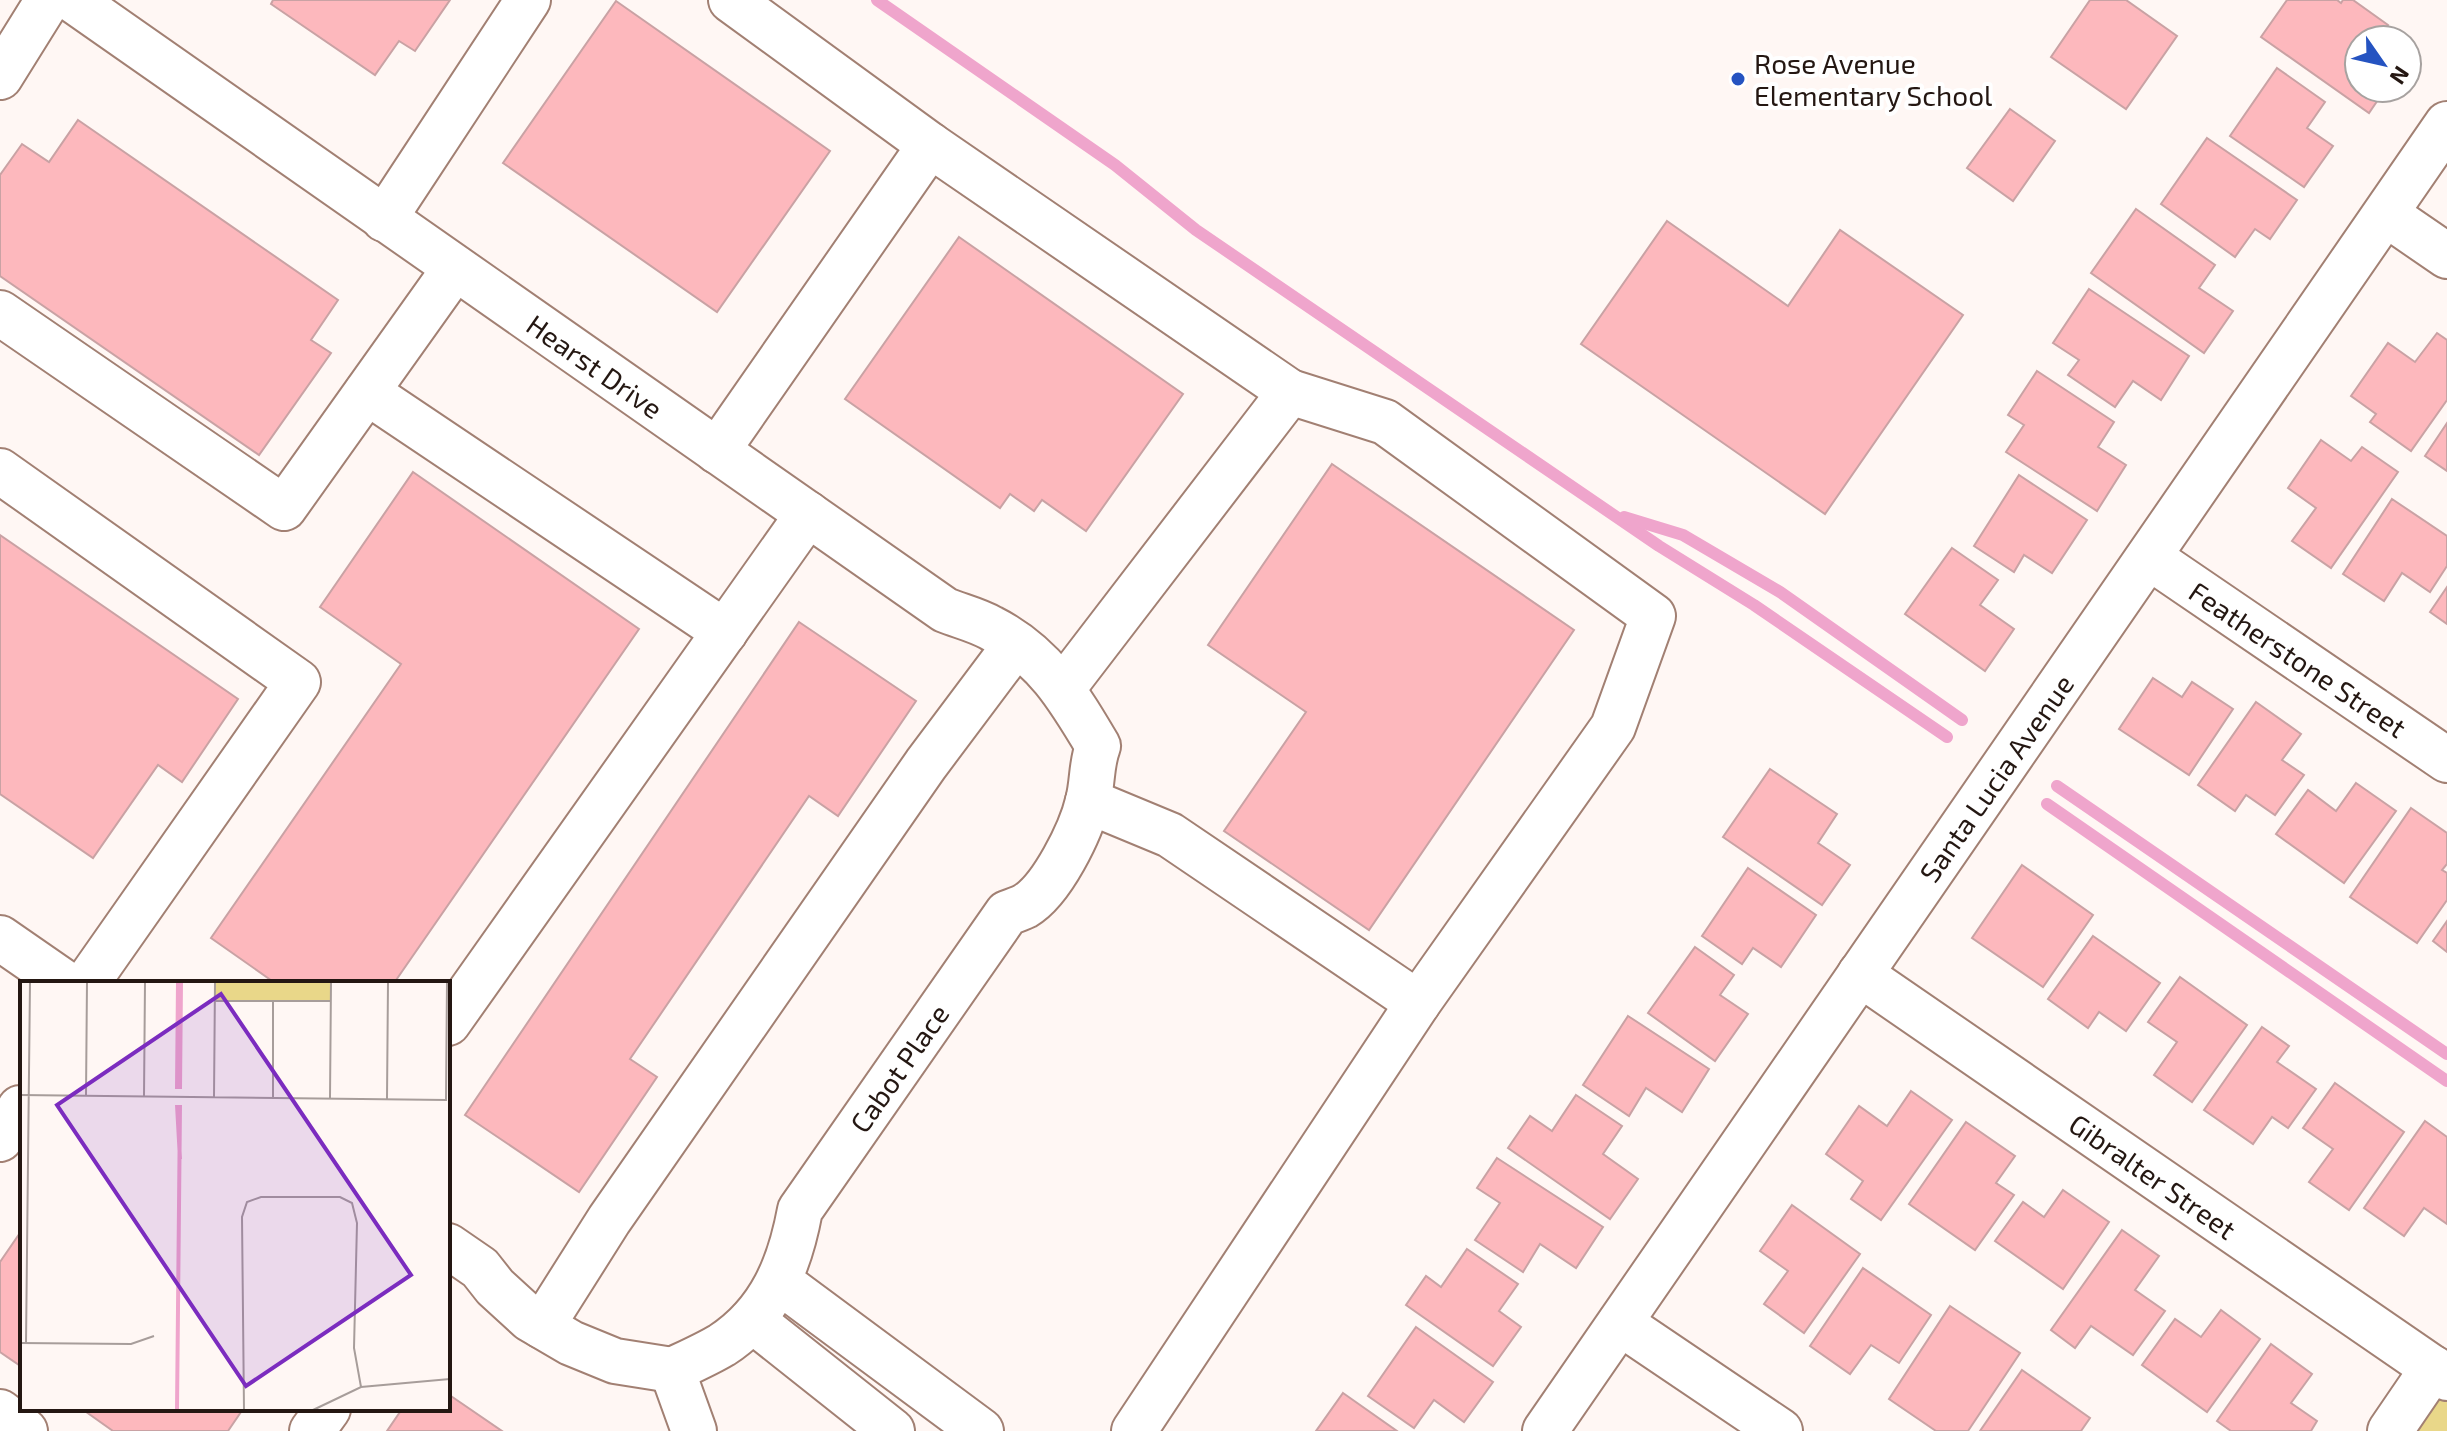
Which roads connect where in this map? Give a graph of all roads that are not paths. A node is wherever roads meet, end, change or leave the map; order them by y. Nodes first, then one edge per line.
1 (48, 0) edge
2 (73, 0) edge
3 (528, 0) edge
4 (731, 0) edge
5 (125, 15) edge
6 (0, 77) edge
7 (2447, 124) edge
8 (930, 145) junction
9 (2386, 214) junction
10 (384, 219) junction
11 (2447, 256) edge
12 (455, 268) junction
13 (0, 313) edge
14 (367, 392) junction
15 (1290, 392) junction
16 (717, 451) junction
17 (0, 471) edge
18 (808, 514) junction
19 (2149, 557) junction
20 (725, 632) junction
21 (1016, 644) junction
22 (1063, 688) junction
23 (1098, 746) joint
24 (2447, 760) edge
25 (1088, 801) junction
26 (0, 938) edge
27 (1860, 974) junction
28 (62, 981) edge
29 (88, 981) edge
30 (1418, 1003) junction
31 (450, 1020) edge
32 (450, 1247) edge
33 (780, 1282) junction
34 (752, 1320) junction
35 (1620, 1323) junction
36 (542, 1326) junction
37 (672, 1370) junction
38 (2440, 1373) edge
39 (327, 1411) edge
40 (0, 1412) edge
41 (25, 1431) edge
42 (312, 1431) edge
43 (694, 1431) edge
44 (892, 1431) edge
45 (981, 1431) edge
46 (1134, 1431) edge
47 (1545, 1431) edge
48 (1780, 1431) edge
49 (2390, 1431) edge

1 - 6 street
2 - 5 street, Hearst Drive
3 - 10 street
4 - 8 street
5 - 10 street, Hearst Drive
7 - 9 street, Santa Lucia Avenue
8 - 15 street
8 - 16 street
9 - 11 street
9 - 19 street, Santa Lucia Avenue
10 - 12 street, Hearst Drive
12 - 14 street
12 - 16 street, Hearst Drive
13 - 14 street
14 - 20 street
15 - 22 street
15 - 30 street
16 - 18 street, Hearst Drive
17 - 29 street
18 - 20 street
18 - 21 street, Hearst Drive
19 - 24 street, Featherstone Street
19 - 27 street, Santa Lucia Avenue
20 - 31 street
21 - 22 street, Hearst Drive
21 - 36 street
22 - 23 street, Hearst Drive
23 - 25 street, Cabot Place
25 - 30 street
25 - 33 street, Cabot Place
26 - 28 street
27 - 35 street, Santa Lucia Avenue
27 - 38 street, Gibralter Street
30 - 46 street
32 - 36 street
33 - 34 street, Cabot Place
33 - 45 street
34 - 37 street, Cabot Place
34 - 44 street
35 - 47 street, Santa Lucia Avenue
35 - 48 street
36 - 37 street
37 - 43 street
38 - 49 street
39 - 42 street
40 - 41 street

